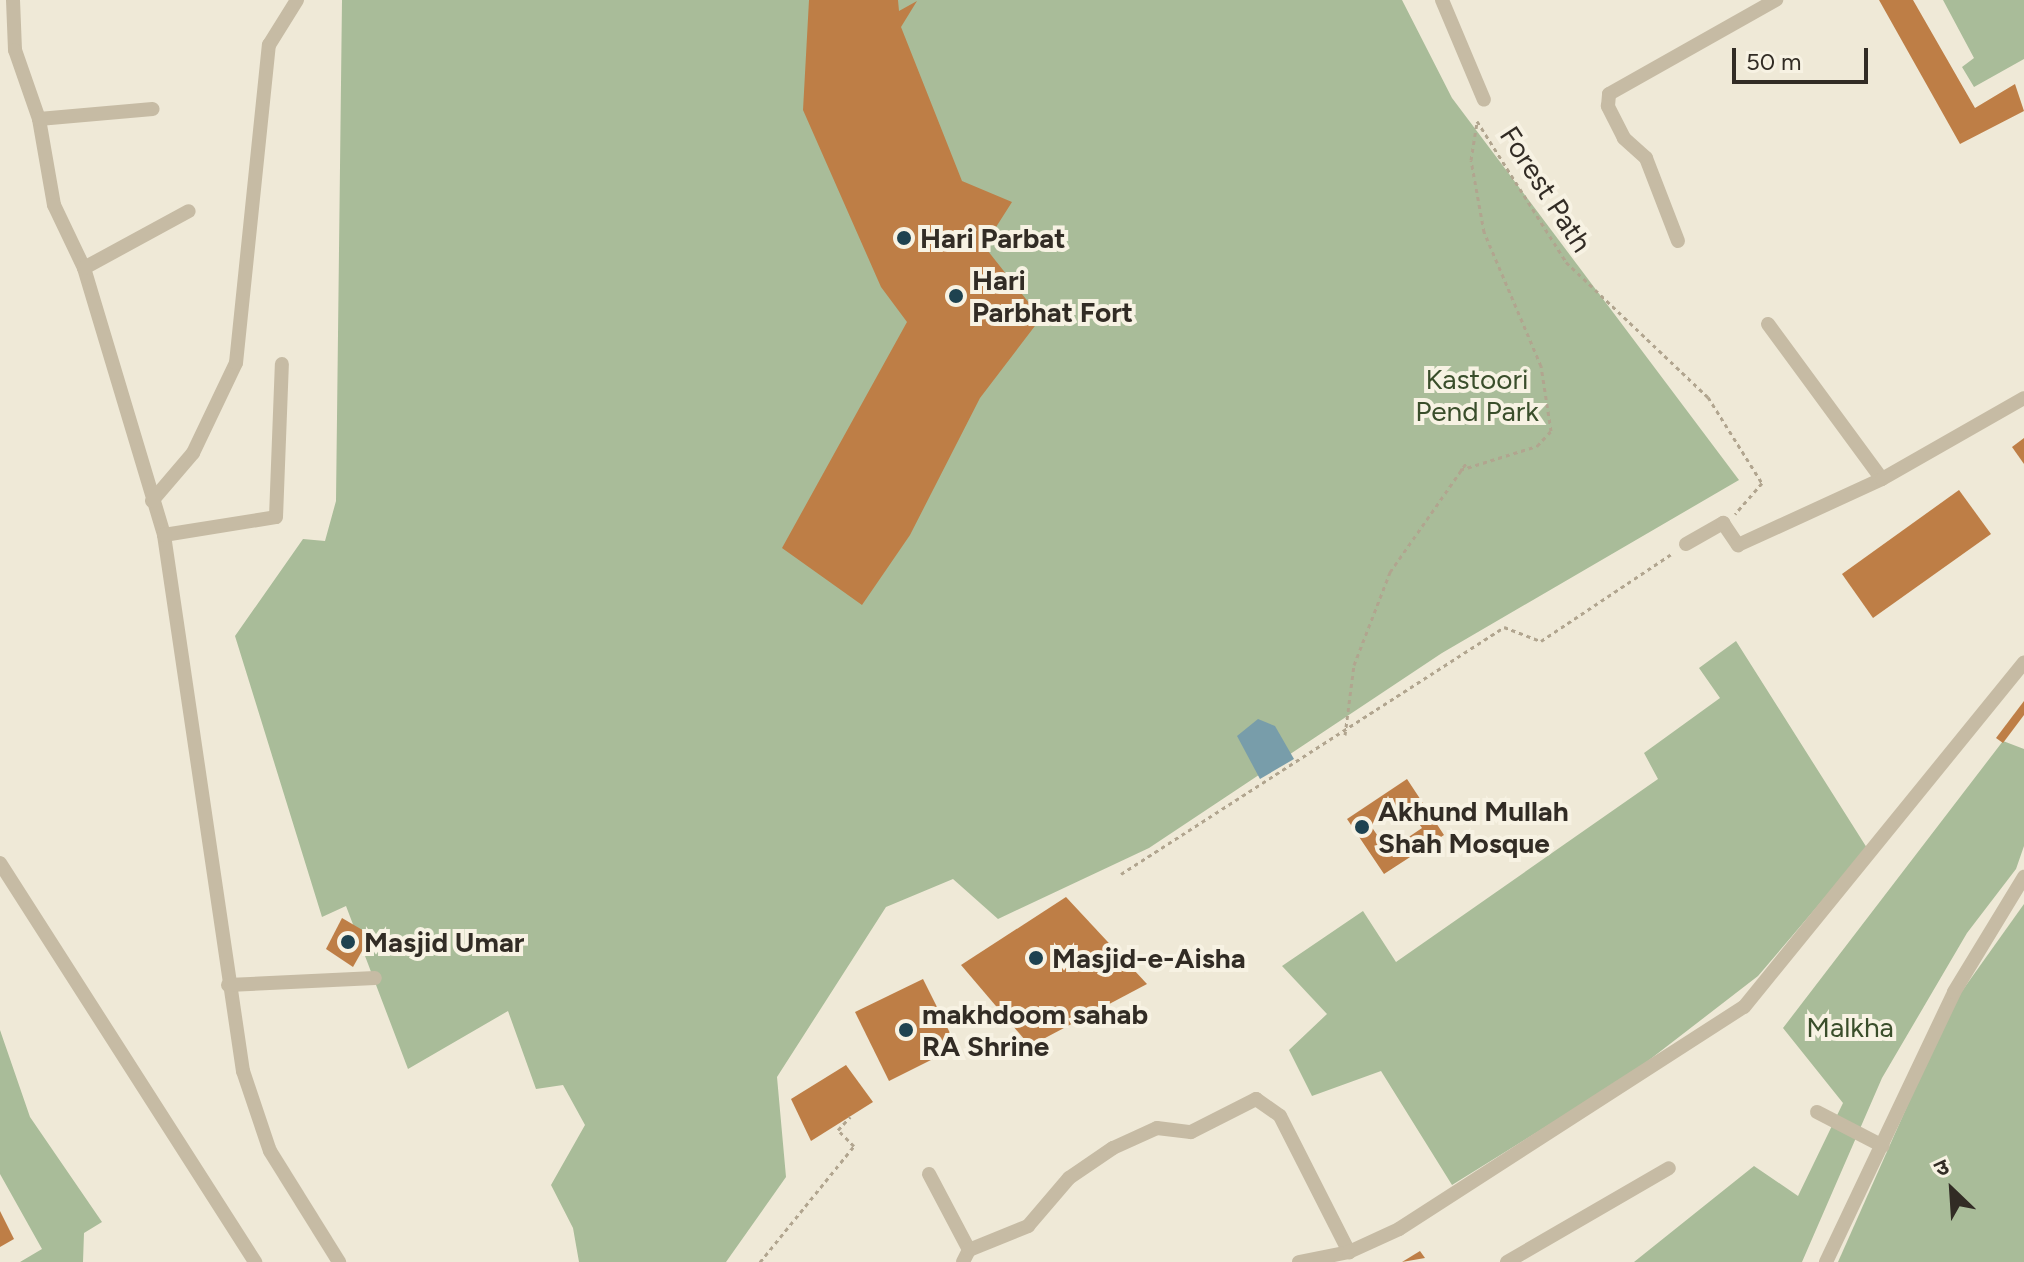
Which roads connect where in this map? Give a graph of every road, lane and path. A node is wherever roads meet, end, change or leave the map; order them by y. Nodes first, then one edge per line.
1 (13, 0) edge
2 (297, 0) edge
3 (1442, 0) edge
4 (1776, 0) edge
5 (1484, 100) dead end
6 (153, 109) dead end
7 (39, 119) junction
8 (189, 211) dead end
9 (1678, 241) dead end
10 (84, 268) junction
11 (1768, 324) dead end
12 (282, 364) dead end
13 (2024, 398) edge
14 (1467, 462) dead end
15 (1460, 470) junction
16 (1882, 479) junction
17 (152, 501) junction
18 (1723, 523) junction
19 (164, 535) junction
20 (1686, 544) joint
21 (2024, 662) edge
22 (1345, 735) junction
23 (0, 863) edge
24 (1121, 874) dead end
25 (2024, 877) edge
26 (375, 978) dead end
27 (228, 985) junction
28 (1817, 1112) dead end
29 (850, 1117) dead end
30 (1883, 1146) junction
31 (1669, 1168) dead end
32 (929, 1174) dead end
33 (1349, 1252) junction
34 (966, 1256) edge
35 (255, 1262) edge
36 (339, 1262) edge
37 (760, 1262) edge
38 (1299, 1262) edge
39 (1507, 1262) edge
40 (1826, 1262) edge

1 - 7 street
2 - 17 street
3 - 5 street
4 - 9 street
6 - 7 street
7 - 10 street
8 - 10 street
10 - 17 street
11 - 16 street
12 - 19 street
13 - 16 street
14 - 15 path
15 - 18 path, Forest Path
15 - 22 path
16 - 18 street
17 - 19 street
18 - 20 street
19 - 27 street
20 - 22 path
21 - 33 street
22 - 24 path
23 - 35 street
25 - 30 street
26 - 27 street
27 - 36 street
28 - 30 street
29 - 37 path
30 - 40 street
31 - 39 street
32 - 34 street
33 - 34 street
33 - 38 street

